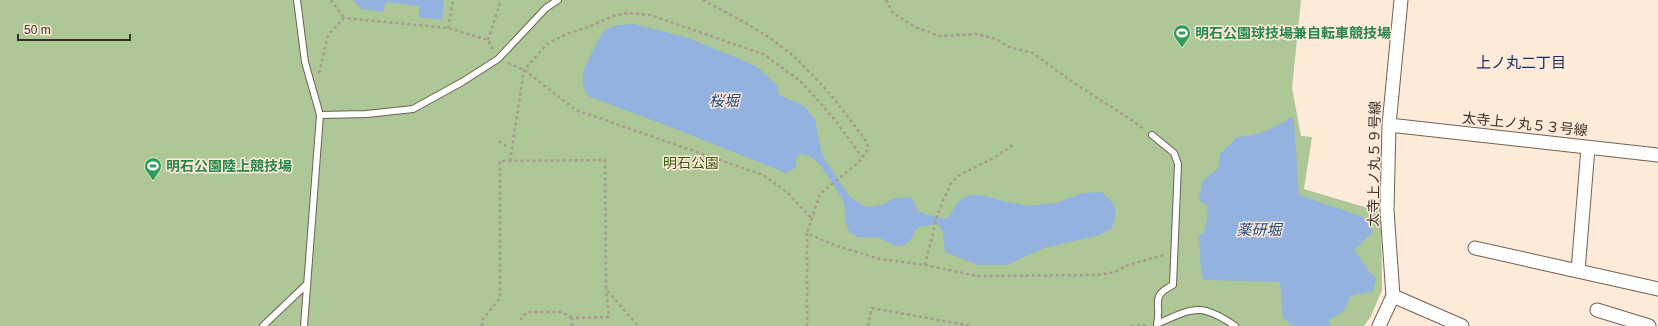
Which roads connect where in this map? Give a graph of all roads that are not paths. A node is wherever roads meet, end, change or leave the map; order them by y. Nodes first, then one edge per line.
1 (297, 0) edge
2 (558, 0) edge
3 (1401, 0) edge
4 (320, 115) junction
5 (1389, 125) junction
6 (1152, 135) road end
7 (1588, 148) junction
8 (1658, 155) edge
9 (1474, 248) dead end
10 (1578, 271) junction
11 (306, 284) junction
12 (1658, 289) edge
13 (1392, 296) junction
14 (1598, 310) dead end
15 (263, 326) edge
16 (304, 326) edge
17 (1235, 326) edge
18 (1379, 326) edge
19 (1462, 326) edge
20 (1649, 326) edge

1 - 4 lane
2 - 4 lane
3 - 5 street, 太寺上ノ丸５９号線
4 - 11 lane
5 - 7 street, 太寺上ノ丸５３号線
5 - 13 street, 太寺上ノ丸５９号線
6 - 17 lane
7 - 8 street, 太寺上ノ丸５３号線
7 - 10 street
9 - 10 street
10 - 12 street
11 - 15 lane
11 - 16 lane
13 - 18 street, 太寺上ノ丸５９号線
13 - 19 street
14 - 20 street

